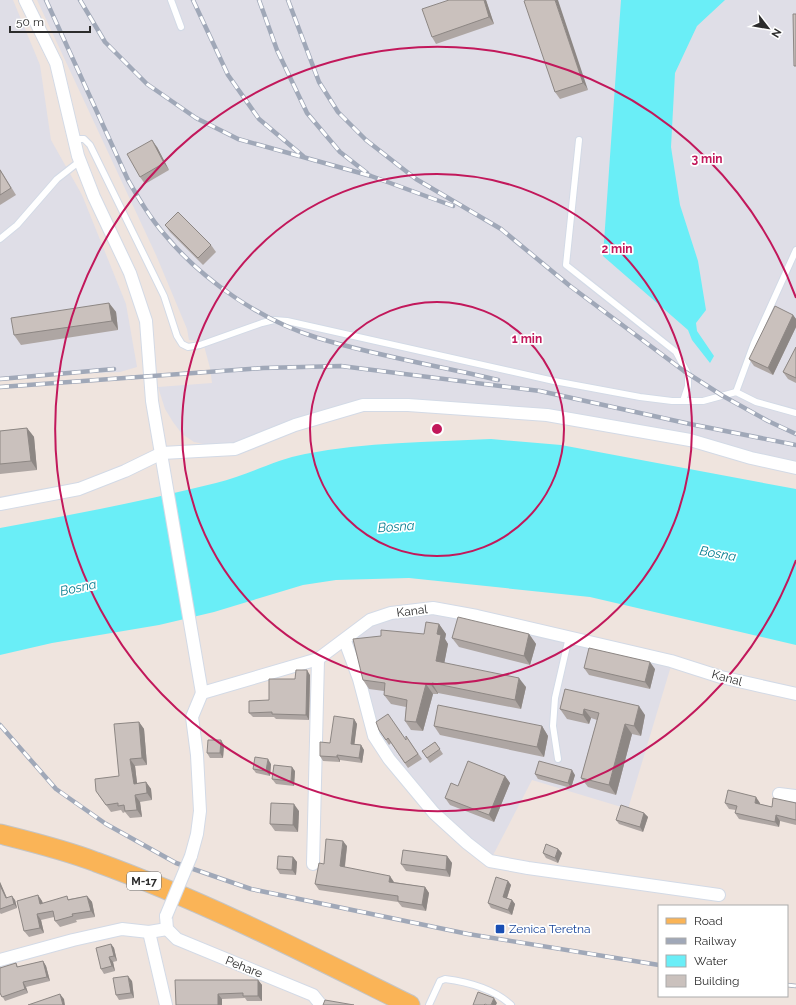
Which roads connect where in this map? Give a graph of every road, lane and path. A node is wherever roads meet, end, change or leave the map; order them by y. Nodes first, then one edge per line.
1 (25, 0) edge
2 (171, 0) edge
3 (181, 27) dead end
4 (73, 139) junction
5 (579, 140) dead end
6 (80, 161) junction
7 (0, 230) edge
8 (3, 237) edge
9 (796, 250) edge
10 (736, 392) junction
11 (682, 401) junction
12 (796, 413) edge
13 (162, 453) junction
14 (796, 468) edge
15 (0, 504) edge
16 (569, 637) junction
17 (345, 641) junction
18 (318, 659) junction
19 (202, 693) junction
20 (796, 694) edge
21 (558, 759) dead end
22 (779, 794) dead end
23 (796, 796) edge
24 (0, 834) edge
25 (313, 864) dead end
26 (719, 895) dead end
27 (167, 929) junction
28 (149, 932) junction
29 (0, 960) edge
30 (166, 1005) edge
31 (321, 1005) edge
32 (410, 1005) edge
33 (429, 1005) edge
34 (511, 1005) edge

1 - 4 street
2 - 3 lane
4 - 6 street
4 - 11 lane
5 - 11 lane
6 - 8 lane
6 - 13 street
7 - 8 lane
9 - 10 lane
10 - 11 lane
10 - 12 lane
13 - 14 street
13 - 15 street
13 - 19 street
16 - 17 street, Kanal
16 - 20 street, Kanal
16 - 21 lane
17 - 18 street, Kanal
17 - 26 street
18 - 19 street, Kanal
18 - 25 street
19 - 27 street, bridge
22 - 23 street
24 - 32 main road, M-17
27 - 28 street
27 - 31 street, Pehare
28 - 29 street
28 - 30 street
33 - 34 lane

